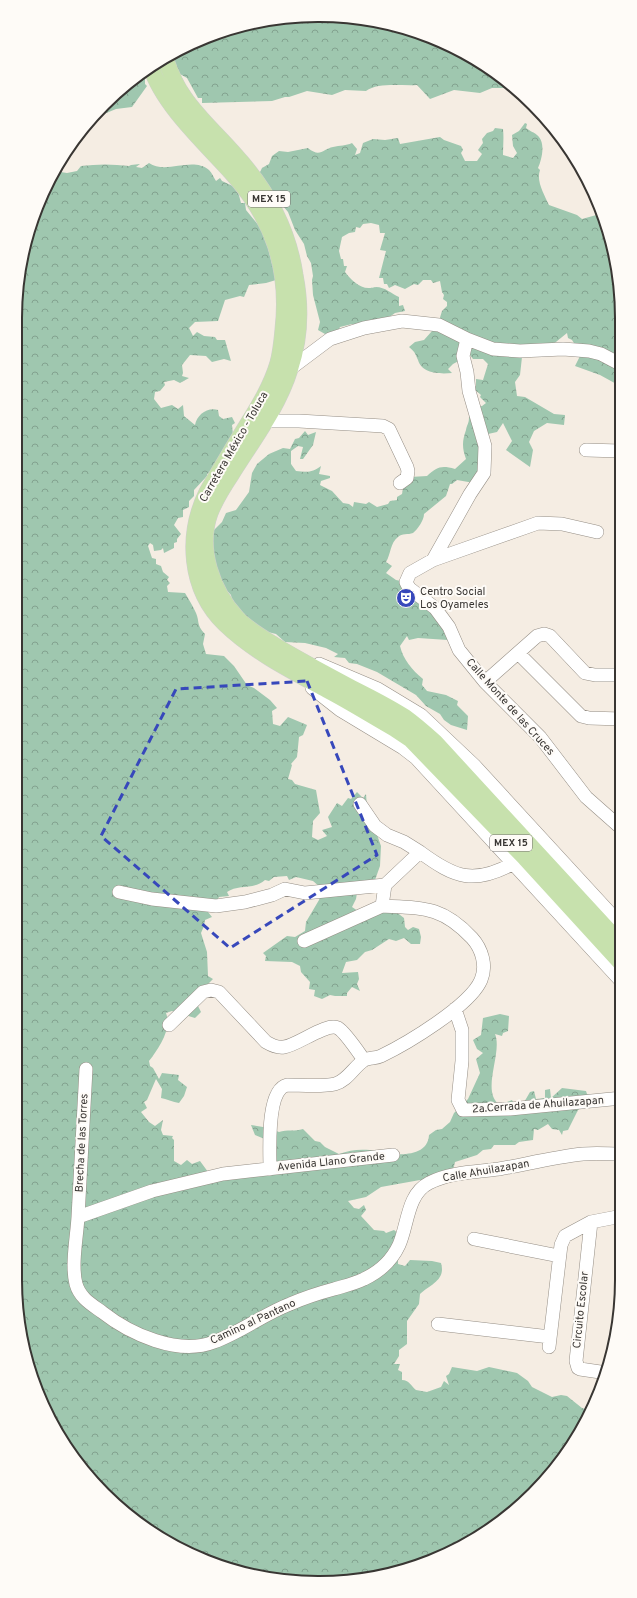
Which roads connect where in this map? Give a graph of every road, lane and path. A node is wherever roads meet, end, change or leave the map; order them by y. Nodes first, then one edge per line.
1 (168, 63) edge
2 (154, 72) edge
3 (467, 339) junction
4 (615, 361) edge
5 (290, 369) junction
6 (265, 421) junction
7 (586, 450) dead end
8 (615, 451) edge
9 (400, 483) dead end
10 (597, 532) dead end
11 (433, 560) junction
12 (282, 649) junction
13 (518, 654) junction
14 (290, 670) junction
15 (615, 675) edge
16 (485, 682) junction
17 (615, 719) edge
18 (360, 804) dead end
19 (615, 823) edge
20 (420, 852) junction
21 (514, 863) junction
22 (384, 885) junction
23 (119, 892) dead end
24 (382, 906) junction
25 (615, 918) edge
26 (615, 937) edge
27 (304, 941) dead end
28 (615, 956) edge
29 (615, 974) edge
30 (455, 1008) junction
31 (169, 1024) dead end
32 (364, 1060) junction
33 (86, 1068) dead end
34 (615, 1099) edge
35 (615, 1154) edge
36 (393, 1155) dead end
37 (270, 1169) junction
38 (78, 1217) junction
39 (615, 1217) edge
40 (591, 1222) junction
41 (474, 1239) dead end
42 (394, 1252) joint
43 (559, 1256) junction
44 (438, 1324) dead end
45 (600, 1372) edge

1 - 5 main road, Carretera México - Toluca / MEX 15
2 - 14 main road, Carretera México - Toluca / MEX 15
3 - 4 street
3 - 5 street
3 - 11 street
5 - 6 main road, Carretera México - Toluca / MEX 15
6 - 9 street
6 - 12 main road, Carretera México - Toluca / MEX 15
7 - 8 street
10 - 11 street
11 - 16 street, Calle Monte de las Cruces
12 - 25 street
12 - 26 main road, Carretera México - Toluca / MEX 15
13 - 15 street
13 - 16 street
13 - 17 street
14 - 21 street
14 - 28 main road, Carretera México - Toluca / MEX 15
16 - 19 street, Calle Monte de las Cruces
18 - 20 street
20 - 21 street
20 - 22 street
21 - 29 street
22 - 23 street
22 - 24 street
24 - 27 street
24 - 30 street, Avenida Llano Grande
30 - 32 street, Avenida Llano Grande
30 - 34 street, 2a.Cerrada de Ahuilazapan
31 - 32 street
32 - 37 street, Avenida Llano Grande
33 - 38 street, Brecha de las Torres
35 - 42 street, Calle Ahuilazapan
36 - 37 street, Avenida Llano Grande
37 - 38 street, Avenida Llano Grande
38 - 42 street, Camino al Pantano
39 - 40 street
40 - 43 street
40 - 45 street, Circuito Escolar
41 - 43 street
43 - 44 street

